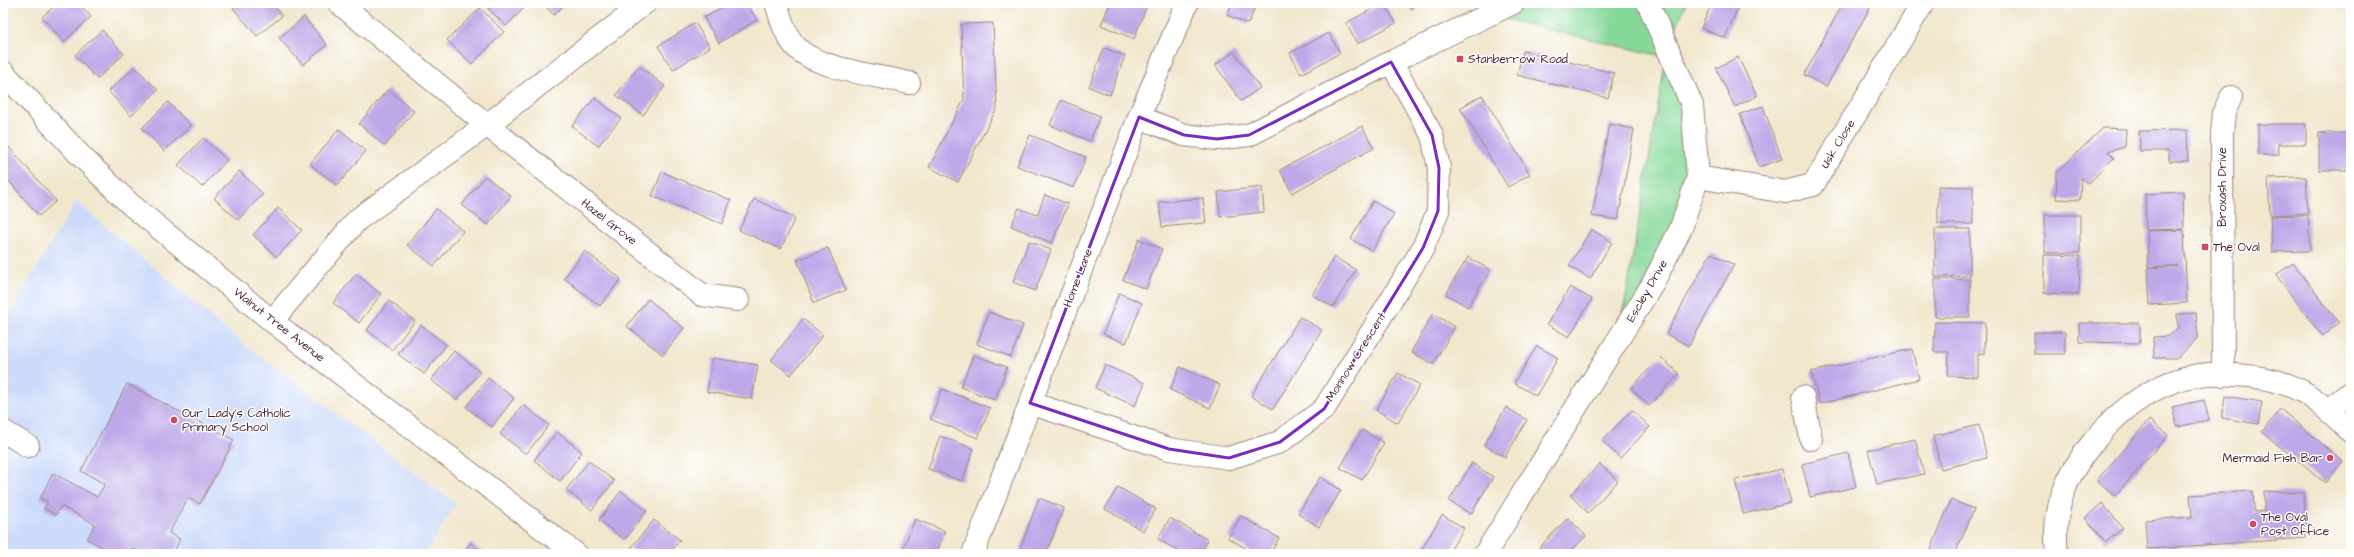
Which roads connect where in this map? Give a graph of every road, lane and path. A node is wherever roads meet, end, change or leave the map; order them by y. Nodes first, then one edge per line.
1 (339, 3) edge
2 (645, 3) edge
3 (776, 3) edge
4 (1187, 3) edge
5 (1512, 3) edge
6 (1648, 3) edge
7 (1923, 3) edge
8 (1391, 62) junction
9 (3, 72) edge
10 (909, 83) dead end
11 (2231, 97) dead end
12 (1139, 117) junction
13 (487, 125) junction
14 (1698, 177) junction
15 (738, 300) dead end
16 (272, 321) junction
17 (2223, 375) junction
18 (2351, 392) edge
19 (1803, 397) dead end
20 (1030, 403) junction
21 (2328, 410) junction
22 (3, 431) edge
23 (2351, 432) edge
24 (1811, 439) dead end
25 (28, 446) dead end
26 (576, 554) edge
27 (973, 554) edge
28 (1485, 554) edge
29 (2057, 554) edge

1 - 13 street, Hazel Grove
2 - 13 street
3 - 10 street
4 - 12 street, Home Lane
5 - 8 street
6 - 14 street, Escley Drive
7 - 14 street, Usk Close
8 - 12 street
8 - 20 street, Monnow Crescent
9 - 16 street, Walnut Tree Avenue
11 - 17 street, Broxash Drive
12 - 20 street, Home Lane
13 - 15 street, Hazel Grove
13 - 16 street
14 - 28 street, Escley Drive
16 - 26 street, Walnut Tree Avenue
17 - 21 street
17 - 29 street
18 - 21 street
19 - 24 street
20 - 27 street, Home Lane
21 - 23 street
22 - 25 street

